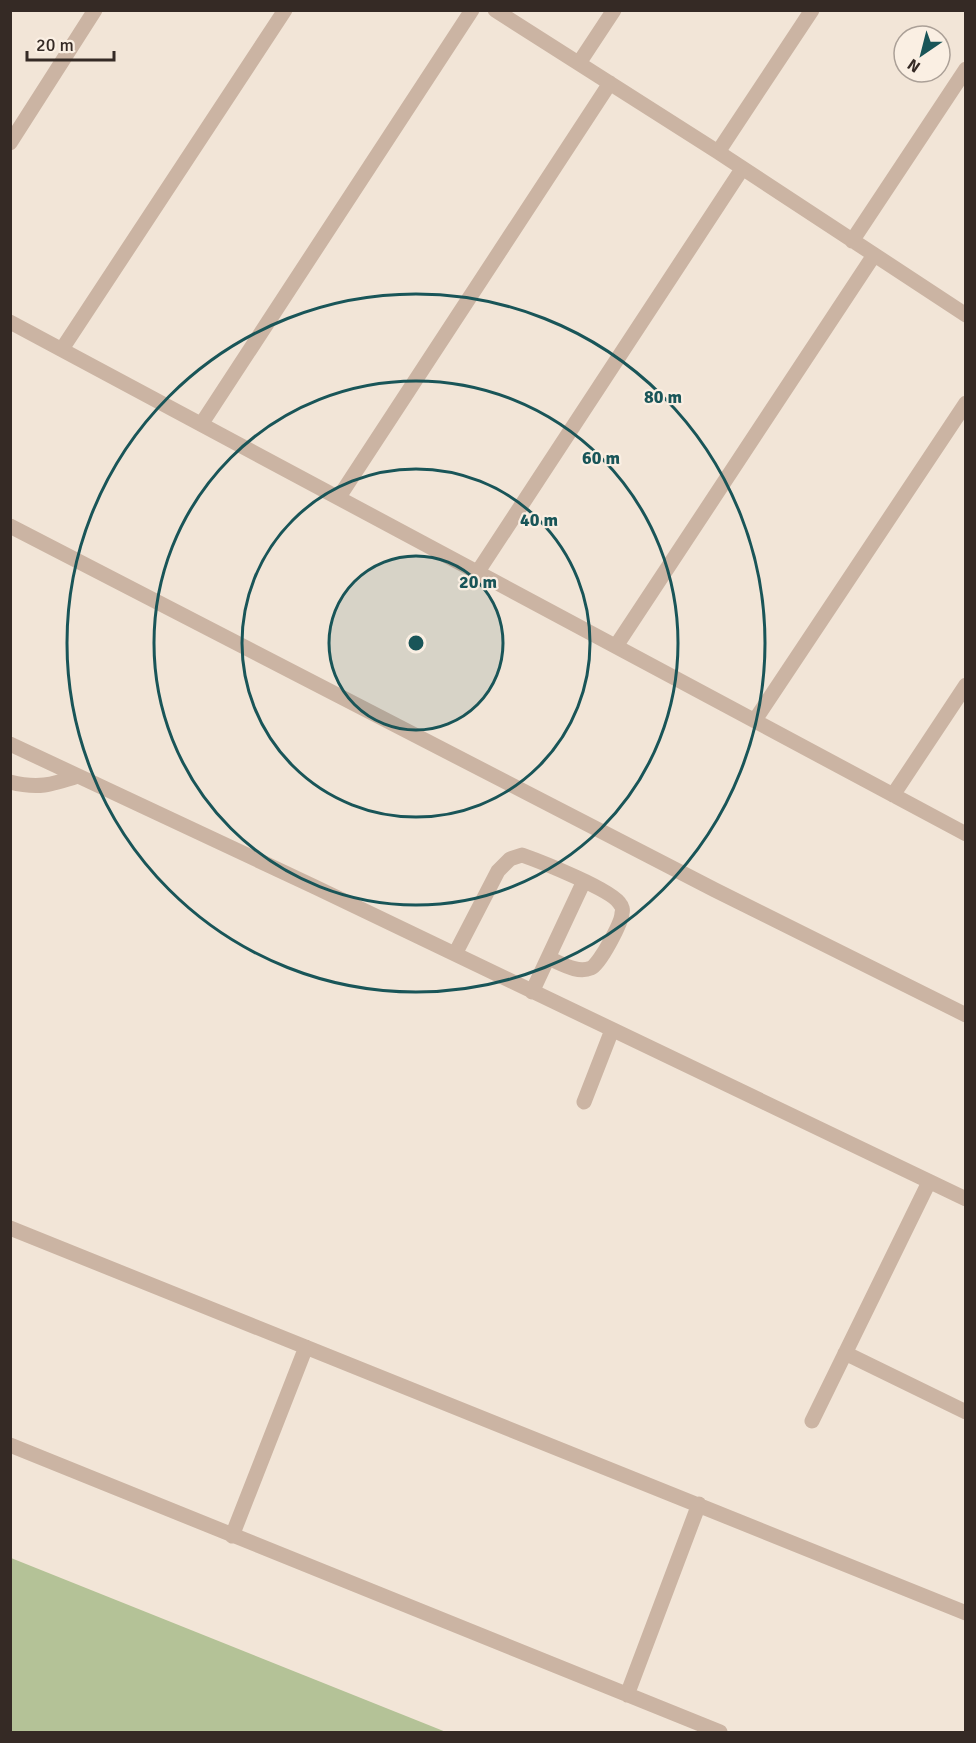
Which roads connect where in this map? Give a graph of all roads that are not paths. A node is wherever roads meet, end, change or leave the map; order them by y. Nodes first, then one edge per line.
1 (95, 10) edge
2 (285, 10) edge
3 (472, 10) edge
4 (495, 10) edge
5 (614, 10) edge
6 (812, 10) edge
7 (579, 63) junction
8 (966, 69) edge
9 (610, 83) junction
10 (10, 143) edge
11 (718, 152) junction
12 (742, 169) junction
13 (852, 242) junction
14 (873, 255) junction
15 (966, 315) edge
16 (10, 322) edge
17 (62, 349) junction
18 (966, 403) edge
19 (202, 423) junction
20 (339, 497) junction
21 (10, 526) edge
22 (477, 573) junction
23 (616, 646) junction
24 (966, 685) edge
25 (754, 720) junction
26 (10, 744) edge
27 (78, 776) junction
28 (10, 782) edge
29 (894, 795) junction
30 (966, 834) edge
31 (584, 881) junction
32 (455, 954) junction
33 (548, 958) junction
34 (532, 992) junction
35 (966, 1015) edge
36 (612, 1030) junction
37 (584, 1102) dead end
38 (929, 1182) junction
39 (966, 1199) edge
40 (10, 1228) edge
41 (306, 1347) junction
42 (845, 1353) junction
43 (966, 1412) edge
44 (812, 1421) dead end
45 (10, 1445) edge
46 (699, 1504) junction
47 (232, 1536) junction
48 (966, 1613) edge
49 (627, 1695) junction
50 (720, 1732) edge

1 - 10 street
2 - 17 street
3 - 19 street
4 - 7 street
5 - 7 street
6 - 11 street
7 - 9 street
8 - 13 street
9 - 11 street
9 - 20 street
11 - 12 street
12 - 13 street
12 - 22 street
13 - 14 street
14 - 15 street
14 - 23 street
16 - 17 street
17 - 19 street
18 - 25 street
19 - 20 street
20 - 22 street
21 - 35 street
22 - 23 street
23 - 25 street
24 - 29 street
25 - 29 street
26 - 27 street
27 - 28 street
27 - 32 street
29 - 30 street
31 - 32 street
31 - 33 street
31 - 33 street
32 - 34 street
33 - 34 street
34 - 36 street
36 - 37 street
36 - 38 street
38 - 39 street
38 - 42 street
40 - 41 street
41 - 46 street
41 - 47 street
42 - 43 street
42 - 44 street
45 - 47 street
46 - 48 street
46 - 49 street
47 - 49 street
49 - 50 street

